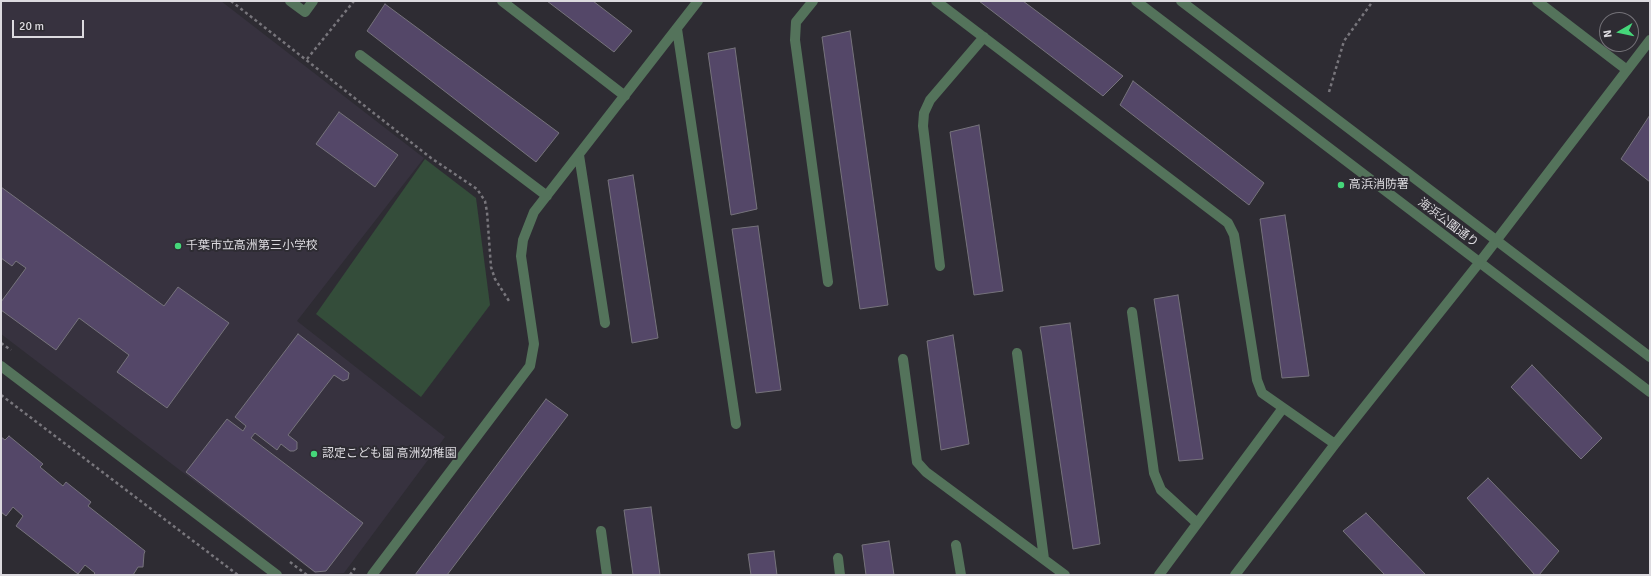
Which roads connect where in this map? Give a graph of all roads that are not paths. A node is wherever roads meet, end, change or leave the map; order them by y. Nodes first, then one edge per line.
1 (290, 1) edge
2 (313, 1) edge
3 (502, 1) edge
4 (698, 1) edge
5 (813, 1) edge
6 (936, 1) edge
7 (1136, 1) edge
8 (1181, 1) edge
9 (1537, 1) edge
10 (678, 29) junction
11 (984, 37) junction
12 (1650, 40) edge
13 (360, 55) dead end
14 (1627, 70) junction
15 (625, 96) junction
16 (579, 155) junction
17 (547, 196) junction
18 (1496, 241) junction
19 (1479, 263) junction
20 (940, 266) dead end
21 (828, 282) dead end
22 (1132, 312) dead end
23 (604, 323) dead end
24 (1017, 353) dead end
25 (1650, 357) edge
26 (903, 358) dead end
27 (1, 366) edge
28 (1650, 392) edge
29 (1283, 408) junction
30 (736, 424) dead end
31 (1335, 444) junction
32 (1197, 523) junction
33 (602, 531) dead end
34 (956, 545) dead end
35 (838, 558) dead end
36 (1044, 560) junction
37 (277, 575) edge
38 (372, 575) edge
39 (607, 575) edge
40 (840, 575) edge
41 (961, 575) edge
42 (1065, 575) edge
43 (1158, 575) edge
44 (1235, 575) edge

1 - 2 street
3 - 15 street
4 - 10 street
5 - 21 street
6 - 11 street
7 - 19 street, 海浜公園通り
8 - 18 street, 海浜公園通り
9 - 14 street
10 - 15 street
10 - 30 street
11 - 20 street
11 - 29 street
12 - 14 street
13 - 17 street
14 - 18 street
15 - 16 street
16 - 17 street
16 - 23 street
17 - 38 street
18 - 19 street
18 - 25 street, 海浜公園通り
19 - 28 street, 海浜公園通り
19 - 31 street
22 - 32 street
24 - 36 street
26 - 36 street
27 - 37 street
29 - 31 street
29 - 32 street
31 - 44 street
32 - 43 street
33 - 39 street
34 - 41 street
35 - 40 street
36 - 42 street

